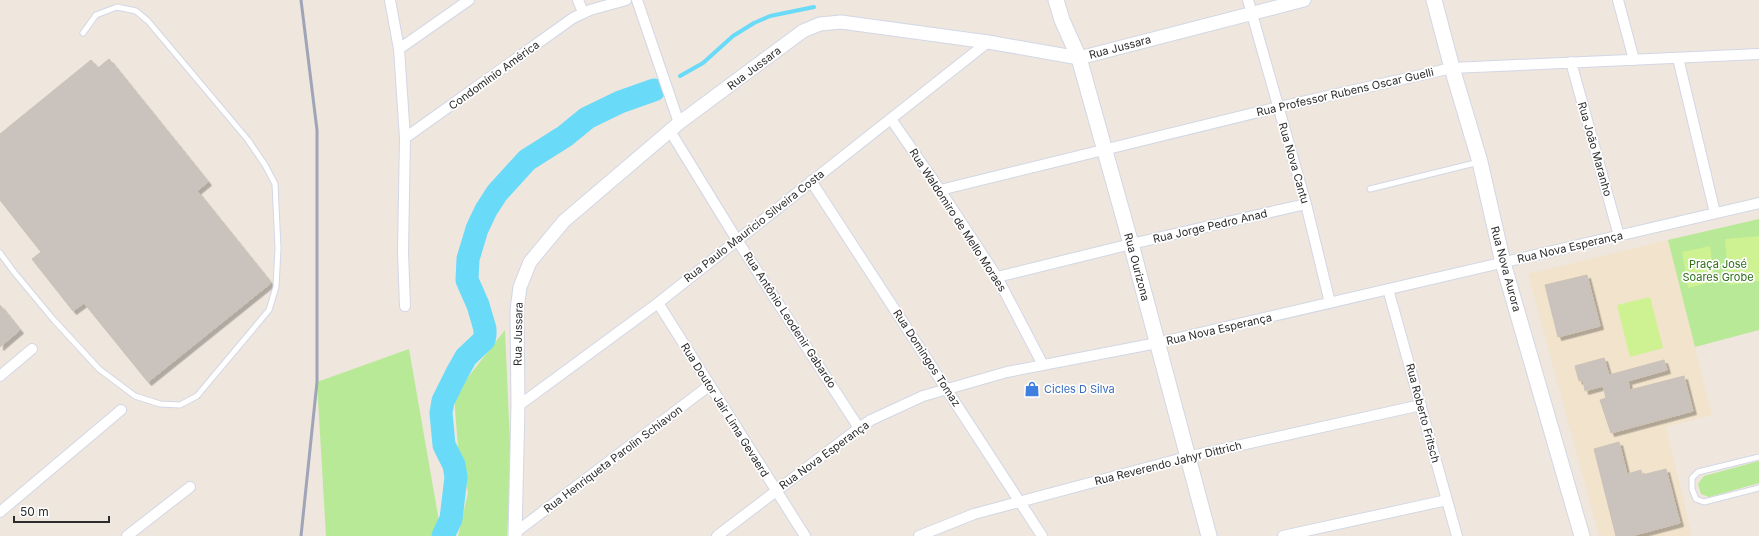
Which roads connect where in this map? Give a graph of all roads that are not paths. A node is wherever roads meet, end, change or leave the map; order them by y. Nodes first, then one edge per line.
1 (390, 0) edge
2 (469, 0) edge
3 (578, 0) edge
4 (626, 0) edge
5 (637, 0) edge
6 (1056, 0) edge
7 (1248, 0) edge
8 (1304, 0) edge
9 (1434, 0) edge
10 (1618, 0) edge
11 (583, 12) junction
12 (1251, 13) junction
13 (83, 33) dead end
14 (988, 42) junction
15 (398, 49) junction
16 (1759, 54) edge
17 (1080, 58) junction
18 (1678, 58) junction
19 (1634, 60) junction
20 (1571, 62) junction
21 (1452, 68) junction
22 (1279, 107) junction
23 (891, 119) junction
24 (675, 127) junction
25 (405, 138) junction
26 (1104, 150) junction
27 (1480, 162) junction
28 (812, 181) junction
29 (940, 190) junction
30 (1370, 190) dead end
31 (1759, 203) edge
32 (1306, 204) junction
33 (1715, 213) junction
34 (1619, 236) junction
35 (737, 240) junction
36 (1131, 244) junction
37 (0, 253) edge
38 (1503, 263) junction
39 (997, 277) junction
40 (1388, 289) junction
41 (658, 303) junction
42 (1330, 303) junction
43 (405, 306) dead end
44 (1157, 343) junction
45 (32, 349) dead end
46 (1043, 366) junction
47 (0, 376) edge
48 (710, 385) junction
49 (947, 390) junction
50 (1421, 405) junction
51 (518, 406) junction
52 (122, 410) dead end
53 (859, 428) junction
54 (1759, 456) edge
55 (1187, 457) junction
56 (190, 487) dead end
57 (1759, 488) edge
58 (775, 490) junction
59 (1447, 500) junction
60 (1020, 502) junction
61 (0, 512) edge
62 (516, 534) edge
63 (925, 535) edge
64 (127, 536) edge
65 (717, 536) edge
66 (805, 536) edge
67 (1042, 536) edge
68 (1209, 536) edge
69 (1283, 536) edge
70 (1457, 536) edge
71 (1582, 536) edge

1 - 15 street
2 - 15 street
3 - 11 street
4 - 11 street, Condomínio América
5 - 24 street, Rua Antônio Leodenir Gabardo
6 - 17 main road, Rua Ourizona
7 - 12 street, Rua Nova Cantu
8 - 12 street, Rua Jussara
9 - 21 main road, Rua Nova Aurora
10 - 19 street
11 - 25 street, Condomínio América
12 - 17 street, Rua Jussara
12 - 22 street, Rua Nova Cantu
13 - 37 lane
14 - 17 street, Rua Jussara
14 - 23 street, Rua Paulo Maurício Silveira Costa
14 - 24 street, Rua Jussara
15 - 25 street
16 - 18 street, Rua Professor Rubens Oscar Guelli
17 - 26 main road, Rua Ourizona
18 - 19 street, Rua Professor Rubens Oscar Guelli
18 - 33 street
19 - 20 street, Rua Professor Rubens Oscar Guelli
20 - 21 street, Rua Professor Rubens Oscar Guelli
20 - 34 street, Rua João Maranho
21 - 22 street, Rua Professor Rubens Oscar Guelli
21 - 27 main road, Rua Nova Aurora
22 - 26 street, Rua Professor Rubens Oscar Guelli
22 - 32 street, Rua Nova Cantu
23 - 28 street, Rua Paulo Maurício Silveira Costa
23 - 29 street, Rua Waldomiro de Mello Moraes
24 - 35 street, Rua Antônio Leodenir Gabardo
24 - 51 street, Rua Jussara
25 - 43 street
26 - 29 street, Rua Professor Rubens Oscar Guelli
26 - 36 main road, Rua Ourizona
27 - 30 lane
27 - 38 main road, Rua Nova Aurora
28 - 35 street, Rua Paulo Maurício Silveira Costa
28 - 49 street, Rua Domingos Tomaz
29 - 39 street, Rua Waldomiro de Mello Moraes
31 - 33 street, Rua Nova Esperança
32 - 36 street, Rua Jorge Pedro Anad
32 - 42 street, Rua Nova Cantu
33 - 34 street, Rua Nova Esperança
34 - 38 street, Rua Nova Esperança
35 - 41 street, Rua Paulo Maurício Silveira Costa
35 - 53 street, Rua Antônio Leodenir Gabardo
36 - 39 street, Rua Jorge Pedro Anad
36 - 44 main road, Rua Ourizona
38 - 40 street, Rua Nova Esperança
38 - 71 main road, Rua Nova Aurora
39 - 46 street, Rua Waldomiro de Mello Moraes
40 - 42 street, Rua Nova Esperança
40 - 50 street, Rua Roberto Fritsch
41 - 48 street, Rua Doutor Jair Lima Gevaerd
41 - 51 street, Rua Paulo Maurício Silveira Costa
42 - 44 street, Rua Nova Esperança
44 - 46 street, Rua Nova Esperança
44 - 55 main road, Rua Ourizona
45 - 47 street
46 - 49 street, Rua Nova Esperança
48 - 58 street, Rua Doutor Jair Lima Gevaerd
48 - 62 street, Rua Henriqueta Parolin Schiavon
49 - 53 street, Rua Nova Esperança
49 - 60 street, Rua Domingos Tomaz
50 - 55 street, Rua Reverendo Jahyr Dittrich
50 - 59 street, Rua Roberto Fritsch
51 - 62 street, Rua Jussara
52 - 61 street
53 - 58 street, Rua Nova Esperança
54 - 57 lane
55 - 60 street, Rua Reverendo Jahyr Dittrich
55 - 68 main road, Rua Ourizona
56 - 64 street
58 - 65 street, Rua Nova Esperança
58 - 66 street, Rua Doutor Jair Lima Gevaerd
59 - 69 street
59 - 70 street, Rua Roberto Fritsch
60 - 63 street, Rua Reverendo Jahyr Dittrich
60 - 67 street, Rua Domingos Tomaz

